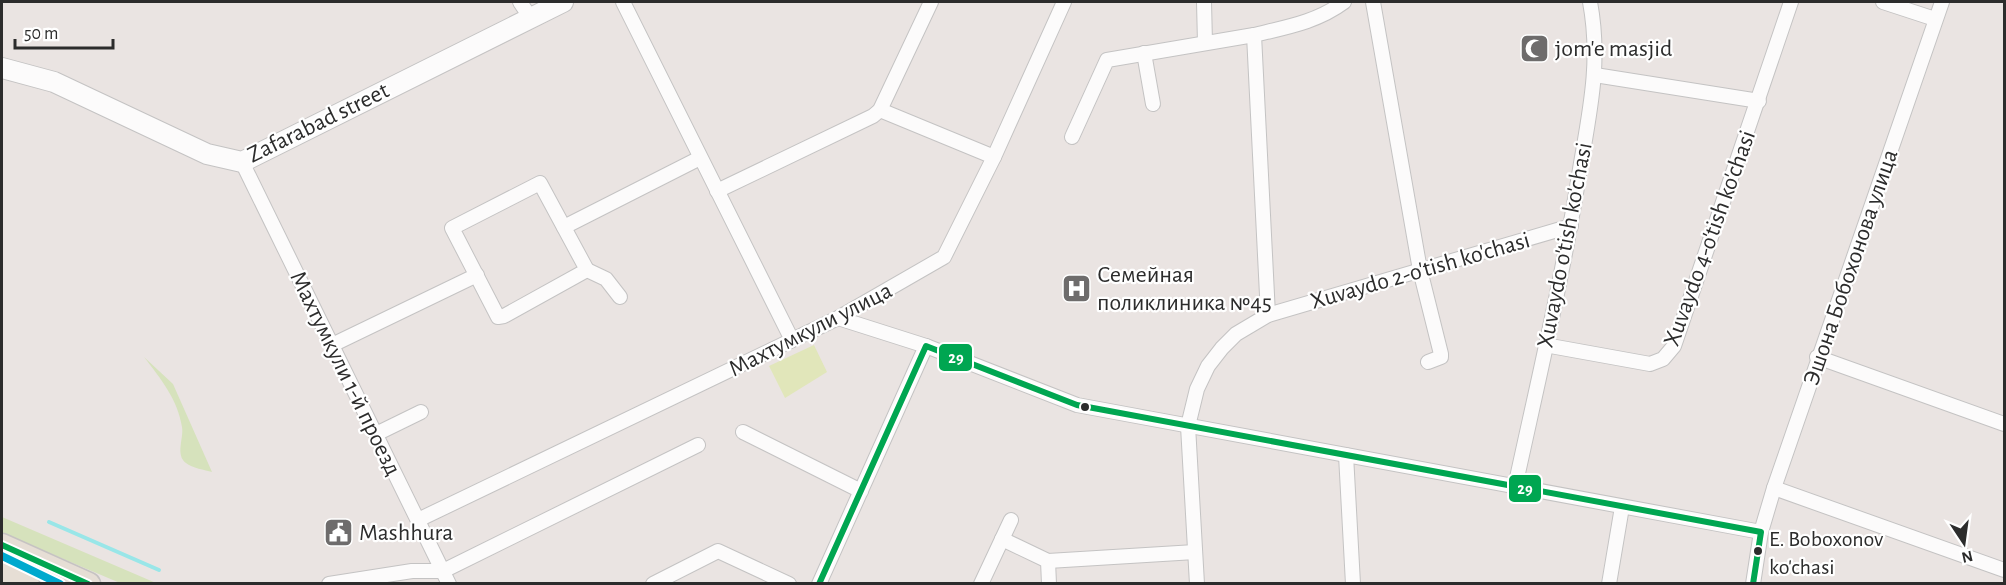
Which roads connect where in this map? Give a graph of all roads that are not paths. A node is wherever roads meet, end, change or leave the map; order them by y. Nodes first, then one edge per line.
1 (563, 2) edge
2 (623, 2) edge
3 (931, 2) edge
4 (1064, 2) edge
5 (1204, 2) edge
6 (1344, 2) edge
7 (1373, 2) edge
8 (1590, 2) edge
9 (1791, 2) edge
10 (1883, 2) edge
11 (1942, 2) edge
12 (525, 9) edge
13 (1935, 19) junction
14 (1254, 34) junction
15 (1205, 43) junction
16 (1144, 53) junction
17 (2, 68) edge
18 (1595, 75) junction
19 (1759, 101) junction
20 (1154, 104) dead end
21 (880, 110) junction
22 (1072, 137) dead end
23 (994, 157) junction
24 (700, 158) junction
25 (242, 162) junction
26 (717, 191) junction
27 (1571, 226) junction
28 (564, 227) junction
29 (587, 270) junction
30 (1420, 270) junction
31 (477, 275) junction
32 (620, 297) dead end
33 (1268, 315) junction
34 (838, 318) junction
35 (792, 340) junction
36 (332, 345) junction
37 (1545, 345) junction
38 (926, 346) junction
39 (1817, 357) junction
40 (1428, 362) dead end
41 (421, 412) dead end
42 (2004, 424) edge
43 (1188, 426) junction
44 (743, 432) dead end
45 (376, 434) junction
46 (698, 445) dead end
47 (1346, 455) junction
48 (1515, 487) junction
49 (1774, 488) junction
50 (861, 491) junction
51 (1622, 507) junction
52 (418, 520) junction
53 (1011, 520) dead end
54 (1761, 532) junction
55 (1002, 539) junction
56 (2, 545) edge
57 (1196, 552) junction
58 (1048, 561) junction
59 (2004, 570) edge
60 (2, 572) edge
61 (446, 577) edge
62 (28, 584) edge
63 (89, 584) edge
64 (329, 584) edge
65 (652, 584) edge
66 (789, 584) edge
67 (819, 584) edge
68 (981, 584) edge
69 (1049, 584) edge
70 (1197, 584) edge
71 (1353, 584) edge
72 (1610, 584) edge
73 (1753, 584) edge

1 - 12 street, Zafarabad street
2 - 24 street
3 - 21 street
4 - 23 street, Махтумкули улица
5 - 15 street
6 - 14 street
7 - 30 street
8 - 18 street, Xuvaydo o'tish ko'chasi
9 - 19 street, Xuvaydo 4-o'tish ko'chasi
10 - 13 street
11 - 13 street, Эшона Бобохонова улица
12 - 25 street, Zafarabad street
13 - 39 street, Эшона Бобохонова улица
14 - 15 street
14 - 33 street
15 - 16 street
16 - 20 street
16 - 22 street
17 - 25 street, Zafarabad street
18 - 19 street
18 - 27 street, Xuvaydo o'tish ko'chasi
19 - 37 street, Xuvaydo 4-o'tish ko'chasi
21 - 23 street
21 - 26 street
23 - 34 street, Махтумкули улица
24 - 26 street
24 - 28 street
25 - 36 street, Махтумкули 1-й проезд
26 - 35 street
27 - 30 street, Xuvaydo 2-o'tish ko'chasi
27 - 37 street, Xuvaydo o'tish ko'chasi
28 - 29 street
28 - 31 street
29 - 31 street
29 - 32 street
30 - 33 street, Xuvaydo 2-o'tish ko'chasi
30 - 40 street
31 - 36 street
33 - 43 street, Xuvaydo 2-o'tish ko'chasi
34 - 35 street, Махтумкули улица
34 - 38 street
35 - 52 street, Махтумкули улица
36 - 45 street, Махтумкули 1-й проезд
37 - 48 street, Xuvaydo o'tish ko'chasi
38 - 43 street
38 - 50 street
39 - 42 street
39 - 49 street, Эшона Бобохонова улица
41 - 45 street
43 - 47 street
43 - 57 street, Xuvaydo 2-o'tish ko'chasi
44 - 50 street
45 - 52 street, Махтумкули 1-й проезд
46 - 61 street
47 - 48 street
47 - 71 street
48 - 51 street
49 - 54 street, Эшона Бобохонова улица
49 - 59 street
50 - 67 street
51 - 54 street
51 - 72 street
52 - 61 street, Махтумкули 1-й проезд
53 - 55 street
54 - 73 street, Эшона Бобохонова улица
55 - 58 street
55 - 68 street
56 - 63 main road
57 - 58 street
57 - 70 street, Xuvaydo 2-o'tish ko'chasi
58 - 69 street
60 - 62 main road
61 - 64 street
65 - 66 street

